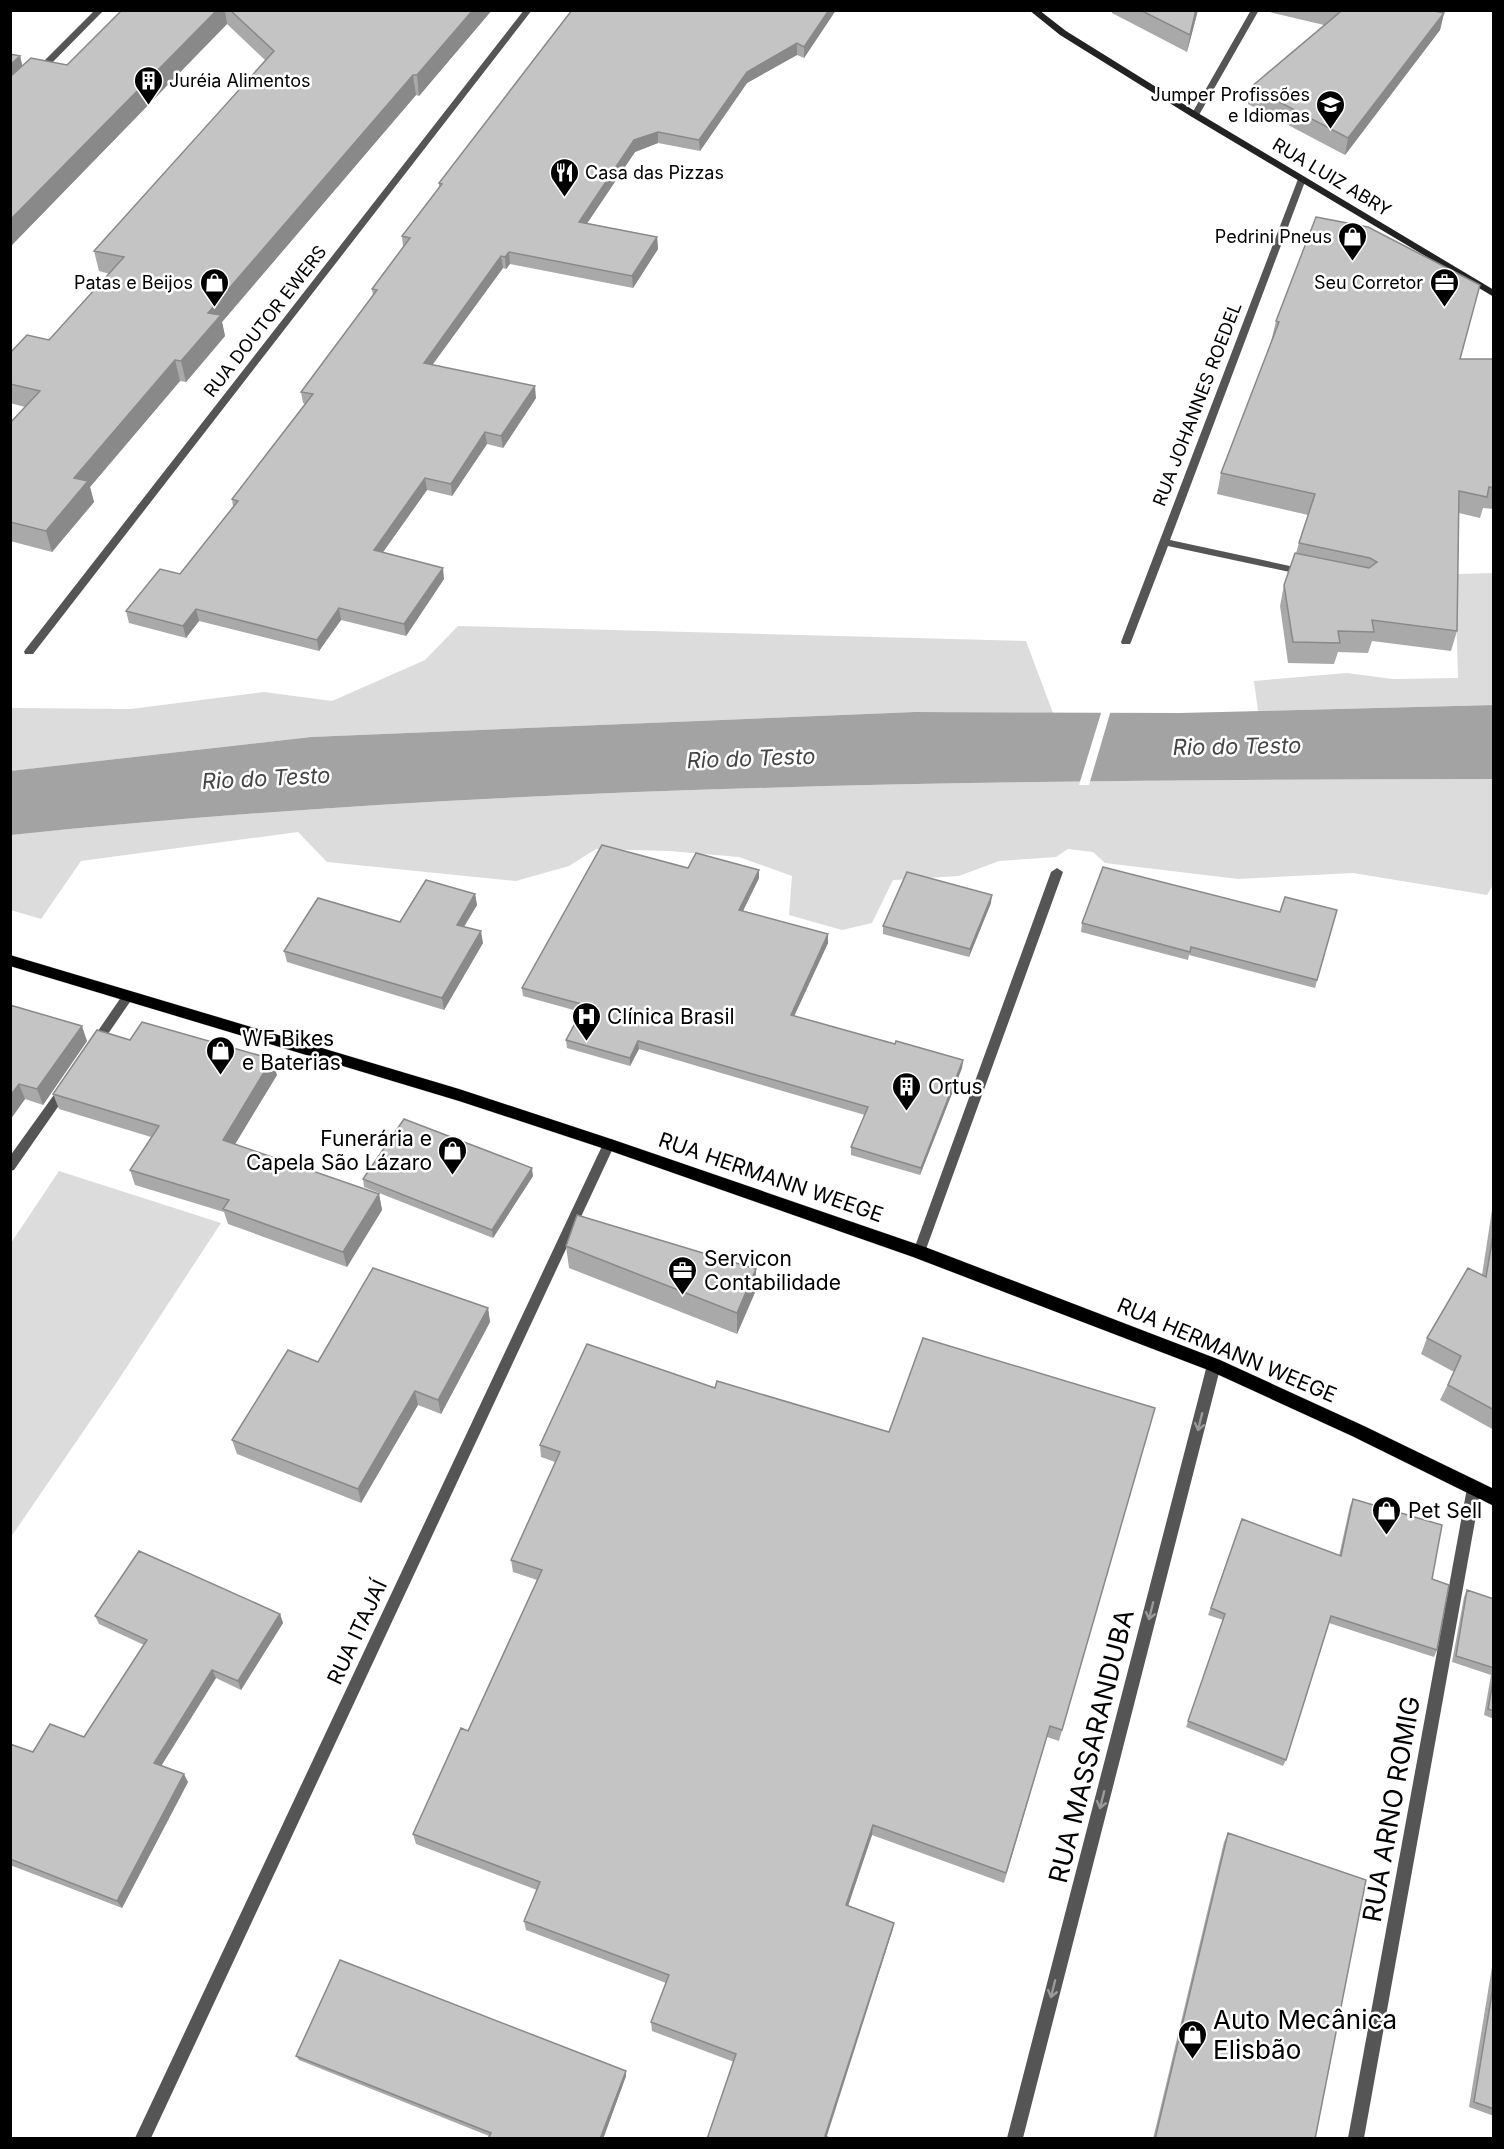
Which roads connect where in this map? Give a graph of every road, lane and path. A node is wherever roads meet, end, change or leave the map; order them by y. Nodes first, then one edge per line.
1 (100, 10) edge
2 (528, 10) edge
3 (1033, 10) edge
4 (1255, 10) edge
5 (27, 83) edge
6 (1195, 115) junction
7 (1302, 179) junction
8 (1494, 294) edge
9 (1165, 542) junction
10 (1317, 574) edge
11 (1126, 642) dead end
12 (29, 652) dead end
13 (1057, 872) dead end
14 (10, 960) edge
15 (128, 996) junction
16 (84, 1059) edge
17 (71, 1079) edge
18 (609, 1144) junction
19 (10, 1166) edge
20 (919, 1252) junction
21 (1214, 1365) junction
22 (1474, 1488) junction
23 (1494, 1498) edge
24 (143, 2139) edge
25 (1015, 2139) edge
26 (1356, 2139) edge

1 - 5 street
2 - 12 street, RUA DOUTOR EWERS
3 - 6 main road, RUA LUIZ ABRY
4 - 6 street
6 - 7 main road, RUA LUIZ ABRY
7 - 8 main road, RUA LUIZ ABRY
7 - 9 street, RUA JOHANNES ROEDEL
9 - 10 street
9 - 11 street, RUA JOHANNES ROEDEL
13 - 20 street
14 - 15 main road, RUA HERMANN WEEGE
15 - 16 street
15 - 18 main road, RUA HERMANN WEEGE
17 - 19 street
18 - 20 main road, RUA HERMANN WEEGE
18 - 24 street, RUA ITAJAÍ
20 - 21 main road, RUA HERMANN WEEGE
21 - 22 main road, RUA HERMANN WEEGE
21 -> 25 street, RUA MASSARANDUBA
22 - 23 main road, RUA HERMANN WEEGE
22 - 26 street, RUA ARNO ROMIG

